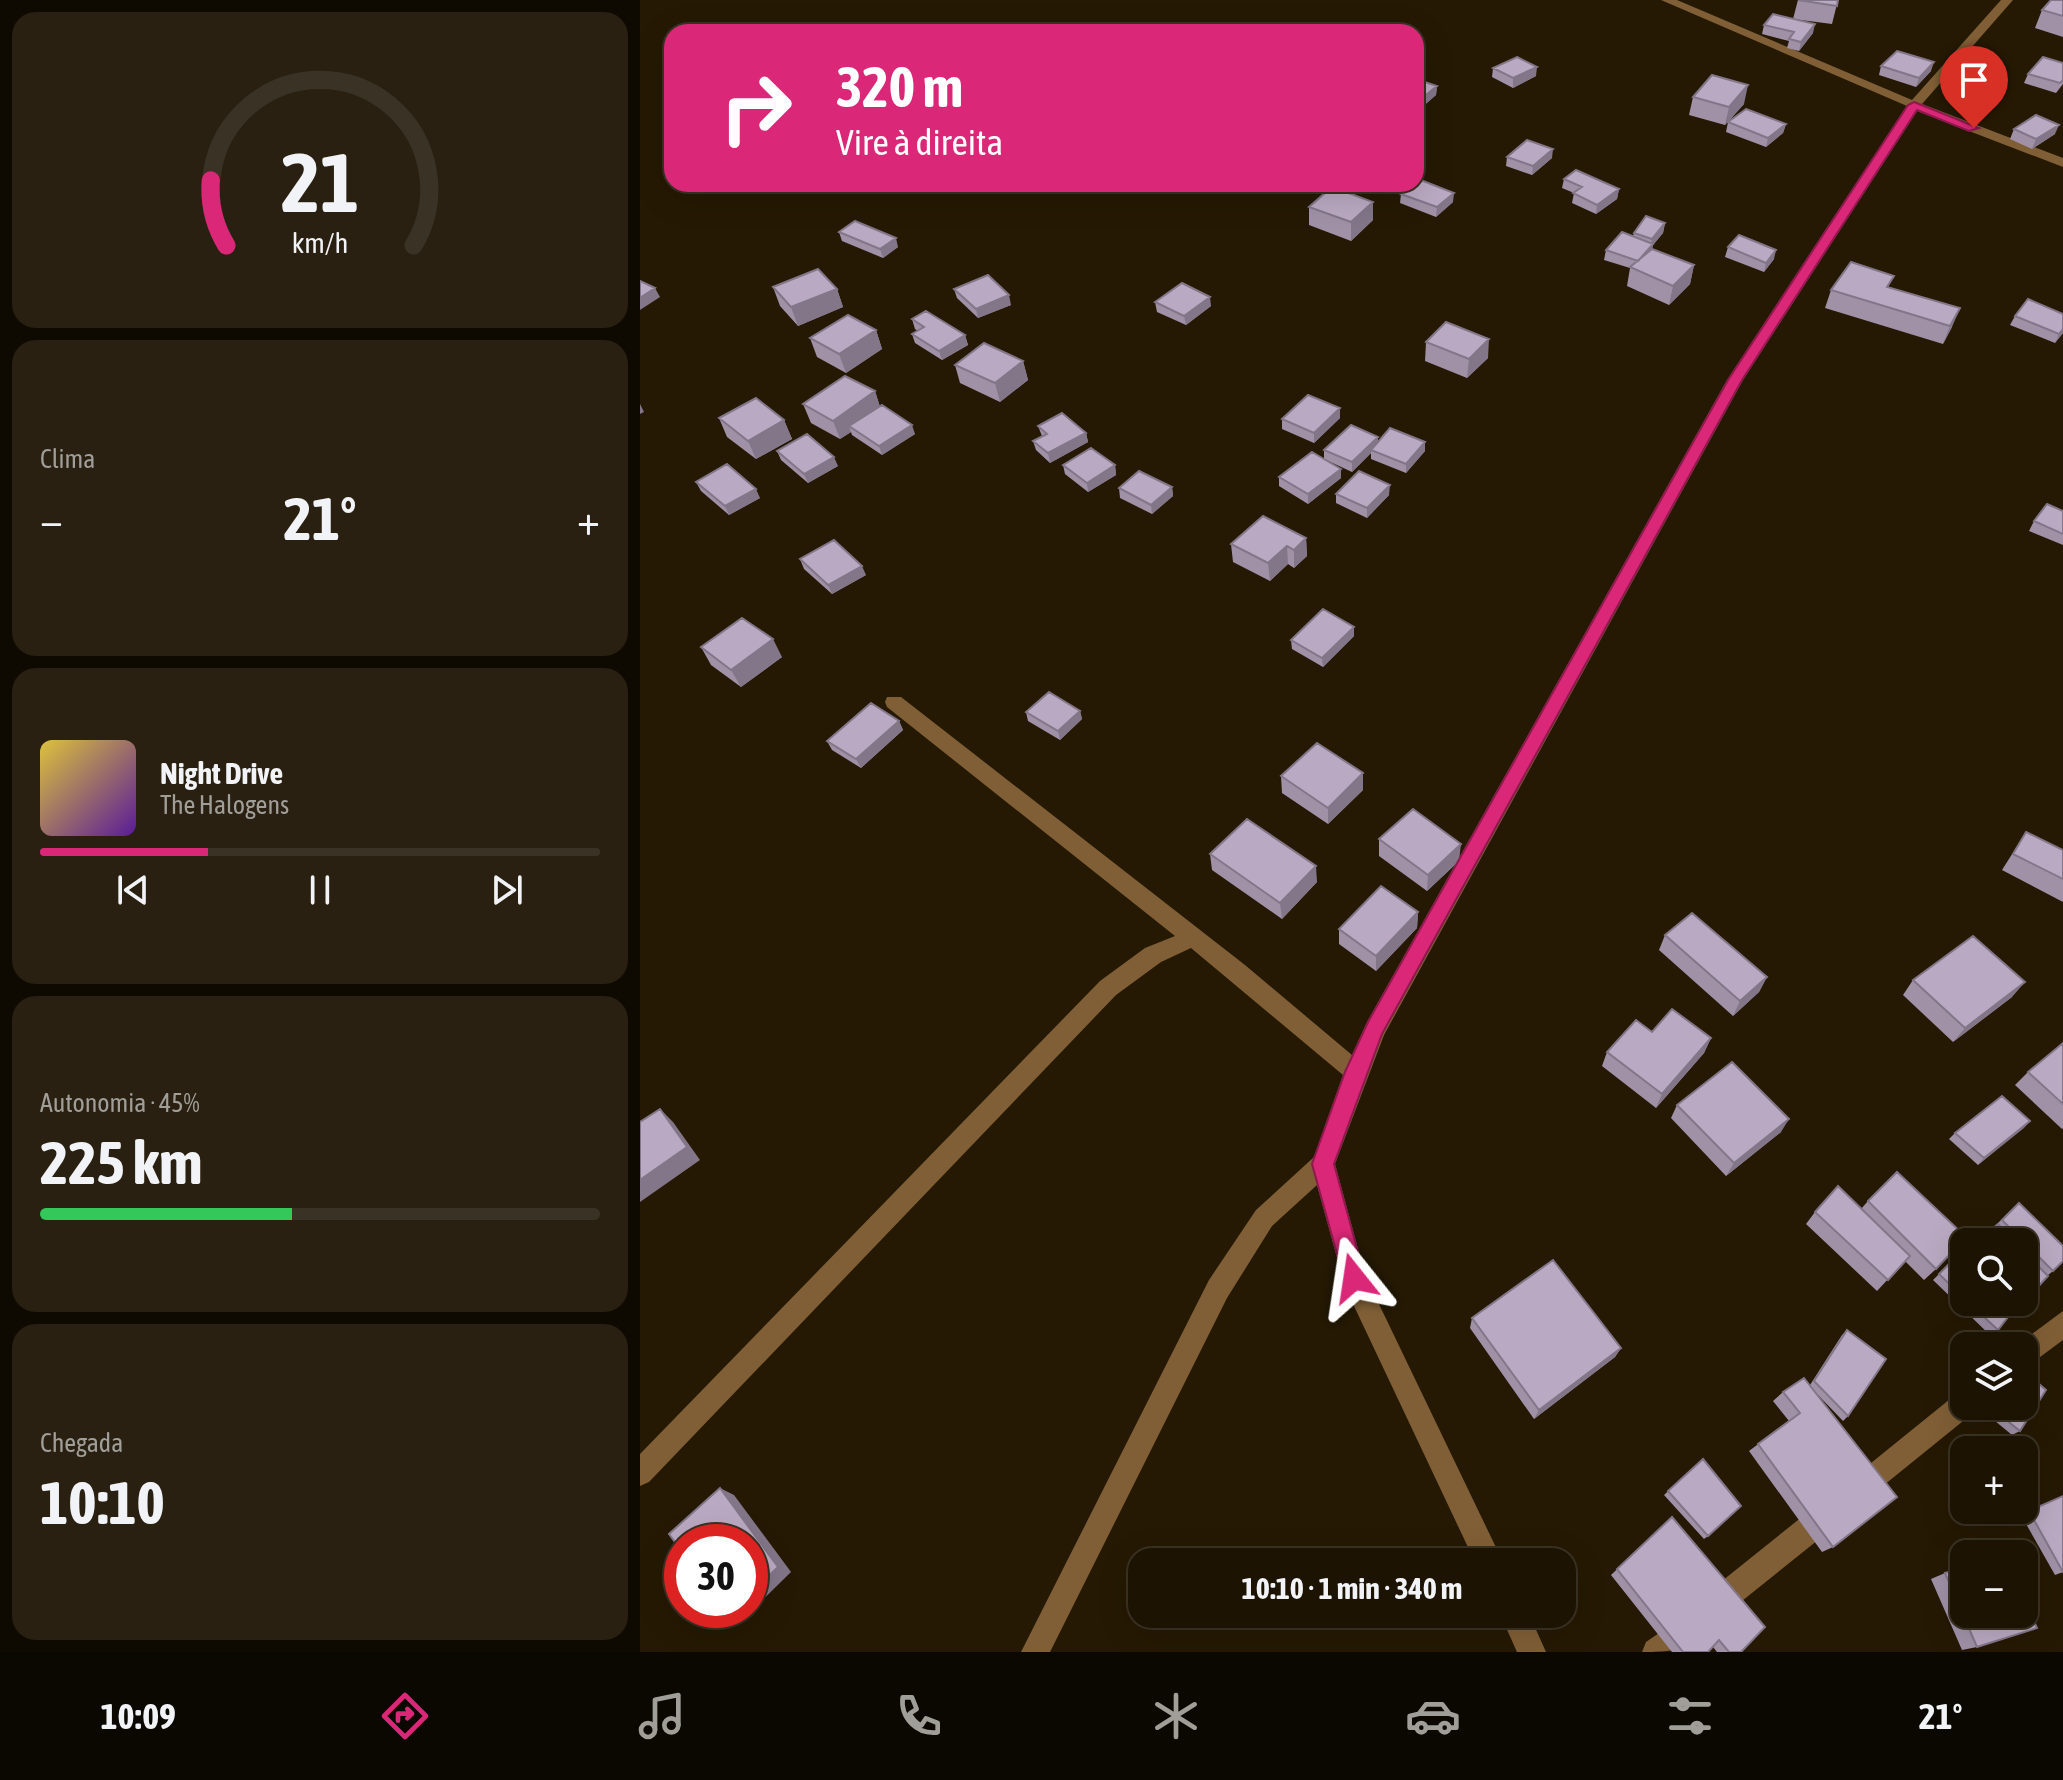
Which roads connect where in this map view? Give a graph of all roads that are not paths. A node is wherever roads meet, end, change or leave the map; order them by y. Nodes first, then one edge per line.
1 (1667, 0) edge
2 (2007, 0) edge
3 (1914, 105) junction
4 (2063, 163) edge
5 (894, 702) dead end
6 (1193, 938) junction
7 (1356, 1072) junction
8 (1323, 1164) junction
9 (2063, 1324) edge
10 (2038, 1345) edge
11 (1950, 1415) edge
12 (640, 1473) edge
13 (1482, 1548) edge
14 (1521, 1628) edge
15 (1035, 1652) edge
16 (1532, 1652) edge
17 (1656, 1652) edge

1 - 3 street
2 - 3 street
3 - 4 street
3 - 7 street
5 - 6 street
6 - 7 street
6 - 12 street
7 - 8 street
8 - 13 street
8 - 15 street
9 - 10 street
11 - 17 street
14 - 16 street

